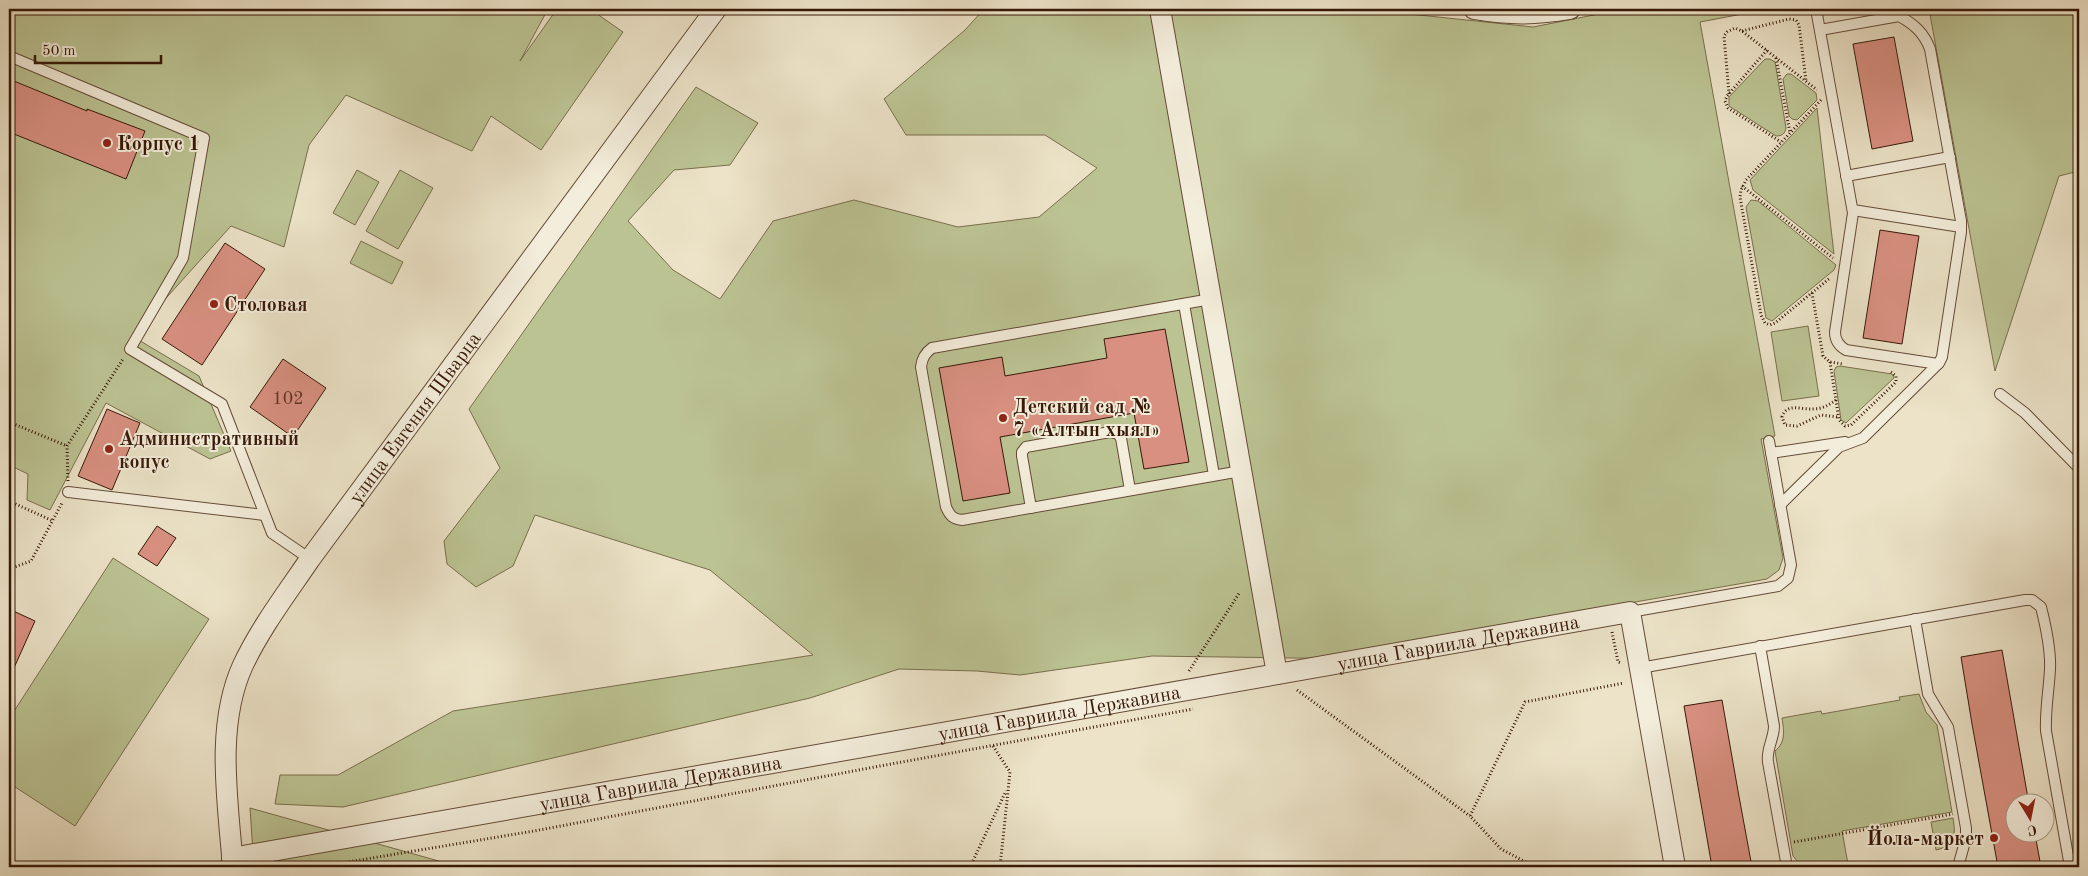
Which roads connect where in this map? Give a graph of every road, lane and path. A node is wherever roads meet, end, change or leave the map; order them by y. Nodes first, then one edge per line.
1 (716, 9) edge
2 (1160, 9) edge
3 (1474, 9) edge
4 (1570, 9) edge
5 (1816, 9) edge
6 (1820, 30) junction
7 (1742, 31) junction
8 (1767, 50) junction
9 (9, 56) edge
10 (1776, 57) junction
11 (1806, 82) junction
12 (1729, 94) junction
13 (1828, 95) junction
14 (1790, 133) junction
15 (1781, 142) junction
16 (1950, 157) junction
17 (1846, 176) junction
18 (1742, 186) junction
19 (1853, 210) junction
20 (1961, 227) junction
21 (1843, 266) junction
22 (1812, 293) junction
23 (1211, 299) junction
24 (1184, 304) junction
25 (130, 349) junction
26 (1830, 362) junction
27 (1847, 364) dead end
28 (1938, 364) junction
29 (1889, 371) dead end
30 (2000, 394) dead end
31 (1836, 400) junction
32 (1838, 417) junction
33 (9, 422) edge
34 (1769, 441) dead end
35 (1848, 442) junction
36 (67, 446) junction
37 (1771, 454) junction
38 (2079, 468) edge
39 (1241, 470) junction
40 (1214, 475) junction
41 (1130, 490) junction
42 (68, 492) junction
43 (9, 501) edge
44 (1780, 505) junction
45 (1031, 508) junction
46 (264, 514) junction
47 (53, 521) junction
48 (310, 559) junction
49 (9, 569) edge
50 (1240, 592) dead end
51 (1630, 612) junction
52 (1915, 619) junction
53 (1602, 634) dead end
54 (1760, 646) junction
55 (1640, 669) junction
56 (1277, 674) junction
57 (1306, 689) dead end
58 (1186, 690) junction
59 (1297, 690) junction
60 (1287, 692) dead end
61 (1199, 708) dead end
62 (1190, 710) junction
63 (988, 725) junction
64 (992, 746) junction
65 (1008, 788) junction
66 (1963, 813) junction
67 (1470, 816) junction
68 (1782, 844) junction
69 (233, 863) edge
70 (318, 867) edge
71 (970, 867) edge
72 (1000, 867) edge
73 (1535, 867) edge
74 (1675, 867) edge
75 (1787, 867) edge
76 (1958, 867) edge
77 (2070, 867) edge

1 - 48 street, улица Евгения Шварца
2 - 23 street
3 - 4 street
5 - 6 lane
6 - 13 lane
6 - 16 lane
7 - 8 path
7 - 11 path
7 - 12 path
8 - 10 path
8 - 12 path
9 - 25 lane
10 - 11 path
10 - 14 path
11 - 13 path
12 - 15 path
13 - 14 path
13 - 17 lane
14 - 15 path
15 - 18 path
16 - 17 lane
16 - 20 lane
17 - 19 lane
18 - 21 path
18 - 22 path
19 - 20 lane
19 - 21 lane
20 - 28 lane
21 - 22 path
21 - 28 lane
22 - 26 path
23 - 24 lane
23 - 39 street
24 - 40 lane
24 - 45 lane
25 - 36 path
25 - 46 lane
26 - 27 path
26 - 31 path
28 - 35 lane
29 - 32 path
30 - 38 lane
31 - 32 path
31 - 32 path
33 - 36 path
34 - 37 lane
35 - 37 lane
35 - 44 lane
36 - 42 path
37 - 44 lane
39 - 40 lane
39 - 56 street
40 - 41 lane
41 - 45 lane
41 - 45 lane
42 - 46 lane
42 - 47 path
43 - 47 path
44 - 51 lane
46 - 48 lane
47 - 49 path
48 - 69 street, улица Евгения Шварца
50 - 58 path
51 - 55 street
51 - 56 street, улица Гавриила Державина
52 - 54 lane
52 - 66 lane
52 - 77 lane
53 - 55 path
54 - 55 lane
54 - 68 lane
55 - 67 path
55 - 74 street
56 - 58 street, улица Гавриила Державина
57 - 59 path
58 - 62 path
58 - 63 street, улица Гавриила Державина
59 - 60 path
59 - 67 path
61 - 62 path
62 - 64 path
63 - 64 path
63 - 69 street, улица Гавриила Державина
64 - 65 path
64 - 70 path
65 - 71 path
65 - 72 path
66 - 68 path
66 - 76 lane
67 - 73 path
68 - 75 lane

